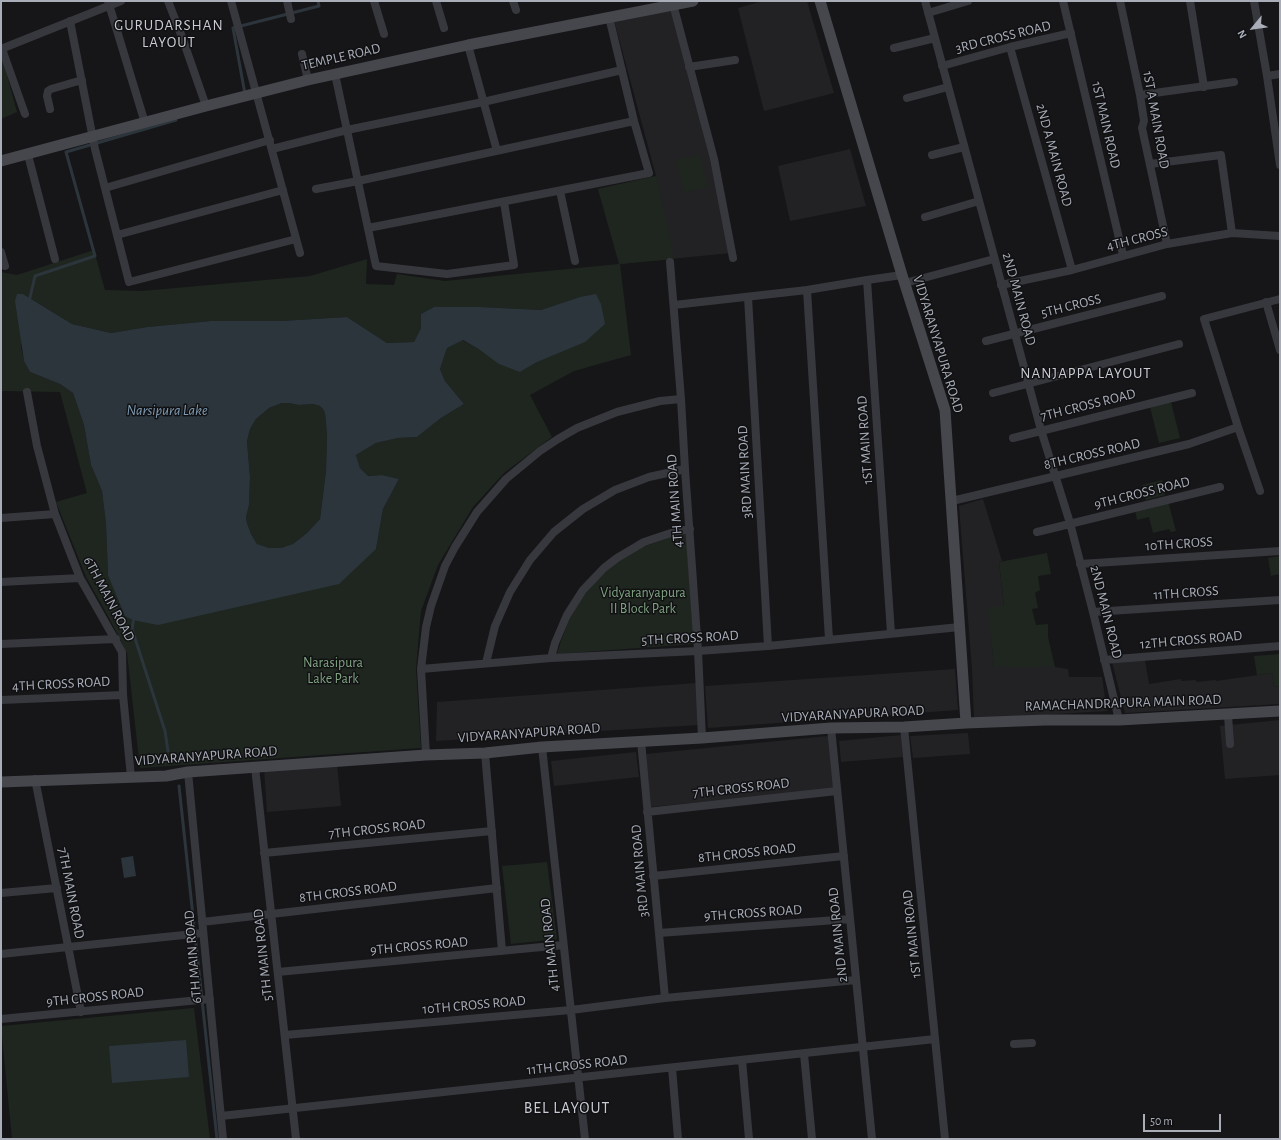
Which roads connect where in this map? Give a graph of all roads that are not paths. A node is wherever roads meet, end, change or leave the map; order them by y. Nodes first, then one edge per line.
1 (121, 1) edge
2 (168, 1) edge
3 (231, 1) edge
4 (287, 1) edge
5 (374, 1) edge
6 (436, 1) edge
7 (513, 1) edge
8 (693, 1) edge
9 (820, 1) edge
10 (925, 1) edge
11 (968, 1) edge
12 (1063, 1) edge
13 (1120, 1) edge
14 (1190, 1) edge
15 (1254, 1) edge
16 (109, 3) edge
17 (673, 4) junction
18 (516, 10) dead end
19 (928, 13) junction
20 (609, 17) junction
21 (291, 20) dead end
22 (70, 21) junction
23 (444, 28) dead end
24 (1071, 33) junction
25 (384, 34) dead end
26 (935, 38) junction
27 (468, 45) junction
28 (1010, 47) junction
29 (894, 48) dead end
30 (2, 49) edge
31 (302, 54) dead end
32 (735, 60) dead end
33 (942, 66) junction
34 (689, 67) junction
35 (622, 70) junction
36 (335, 74) junction
37 (1280, 74) edge
38 (1267, 76) junction
39 (82, 80) junction
40 (308, 80) junction
41 (1234, 82) dead end
42 (948, 87) junction
43 (1204, 87) junction
44 (249, 95) junction
45 (1140, 95) junction
46 (907, 98) dead end
47 (483, 102) junction
48 (206, 106) junction
49 (50, 109) dead end
50 (25, 114) dead end
51 (634, 122) junction
52 (145, 123) junction
53 (347, 130) junction
54 (93, 138) junction
55 (270, 140) junction
56 (964, 147) junction
57 (272, 149) junction
58 (497, 151) junction
59 (28, 155) junction
60 (932, 155) dead end
61 (1, 161) edge
62 (1150, 164) junction
63 (1280, 165) edge
64 (358, 181) junction
65 (105, 188) junction
66 (316, 189) dead end
67 (283, 190) junction
68 (560, 191) junction
69 (979, 201) junction
70 (504, 202) junction
71 (925, 217) dead end
72 (368, 228) junction
73 (1232, 233) junction
74 (117, 235) junction
75 (1280, 236) edge
76 (296, 239) junction
77 (1167, 244) junction
78 (1, 252) edge
79 (300, 253) dead end
80 (1123, 255) junction
81 (733, 258) dead end
82 (55, 259) dead end
83 (994, 259) junction
84 (575, 261) dead end
85 (670, 262) dead end
86 (5, 266) dead end
87 (1072, 270) junction
88 (903, 279) junction
89 (867, 280) junction
90 (1001, 285) junction
91 (807, 290) junction
92 (1162, 296) dead end
93 (748, 297) junction
94 (1280, 299) edge
95 (1266, 302) junction
96 (674, 305) junction
97 (1014, 333) junction
98 (986, 341) dead end
99 (1179, 344) dead end
100 (1280, 350) edge
101 (1028, 384) junction
102 (27, 392) dead end
103 (993, 393) dead end
104 (1192, 393) dead end
105 (681, 399) junction
106 (1238, 427) junction
107 (1041, 430) junction
108 (1013, 438) dead end
109 (685, 469) junction
110 (1056, 476) junction
111 (1220, 487) dead end
112 (1260, 492) dead end
113 (952, 501) junction
114 (55, 514) junction
115 (1, 518) edge
116 (1070, 523) junction
117 (690, 528) junction
118 (1038, 532) dead end
119 (1280, 551) edge
120 (1080, 564) junction
121 (80, 578) junction
122 (1, 582) edge
123 (1280, 600) edge
124 (1093, 612) junction
125 (960, 627) junction
126 (891, 633) junction
127 (116, 639) junction
128 (829, 639) junction
129 (1, 644) edge
130 (768, 646) junction
131 (1280, 646) edge
132 (698, 651) junction
133 (551, 658) junction
134 (1104, 660) junction
135 (486, 663) junction
136 (421, 669) junction
137 (123, 695) junction
138 (1, 700) edge
139 (1280, 711) edge
140 (1228, 715) junction
141 (1119, 720) junction
142 (966, 723) junction
143 (904, 727) junction
144 (830, 728) junction
145 (702, 738) junction
146 (641, 741) junction
147 (1230, 744) dead end
148 (542, 748) junction
149 (485, 753) junction
150 (426, 755) junction
151 (254, 767) junction
152 (188, 772) junction
153 (131, 777) junction
154 (35, 779) junction
155 (1, 782) edge
156 (837, 791) junction
157 (647, 812) junction
158 (492, 831) junction
159 (264, 853) junction
160 (844, 856) junction
161 (653, 876) junction
162 (57, 888) junction
163 (497, 888) junction
164 (1, 893) edge
165 (271, 914) junction
166 (850, 918) junction
167 (202, 922) junction
168 (203, 933) junction
169 (659, 933) junction
170 (564, 945) junction
171 (68, 948) junction
172 (502, 951) junction
173 (1, 954) edge
174 (278, 972) junction
175 (856, 980) junction
176 (665, 998) junction
177 (210, 999) junction
178 (571, 1010) junction
179 (81, 1012) junction
180 (1, 1019) edge
181 (285, 1035) junction
182 (935, 1039) junction
183 (1032, 1043) dead end
184 (1014, 1044) dead end
185 (863, 1047) junction
186 (804, 1054) junction
187 (742, 1060) junction
188 (672, 1068) junction
189 (578, 1078) junction
190 (293, 1109) junction
191 (221, 1116) junction
192 (223, 1139) edge
193 (296, 1139) edge
194 (585, 1139) edge
195 (678, 1139) edge
196 (749, 1139) edge
197 (812, 1139) edge
198 (872, 1139) edge
199 (945, 1139) edge

1 - 16 street
2 - 48 street
3 - 44 street
4 - 21 street
5 - 25 street
6 - 23 street
7 - 18 street
8 - 17 main road, TEMPLE ROAD
9 - 88 main road, VIDYARANYAPURA ROAD
10 - 19 street, 2ND MAIN ROAD
11 - 19 street
12 - 24 street, 1ST MAIN ROAD
13 - 45 street, 1ST A MAIN ROAD
14 - 43 street
15 - 38 street
16 - 22 street
16 - 52 street
17 - 20 main road, TEMPLE ROAD
17 - 34 street
19 - 26 street, 2ND MAIN ROAD
20 - 27 main road, TEMPLE ROAD
20 - 35 street
22 - 30 street
22 - 39 street
24 - 28 street, 3RD CROSS ROAD
24 - 80 street, 1ST MAIN ROAD
26 - 29 street
26 - 33 street, 2ND MAIN ROAD
27 - 36 main road, TEMPLE ROAD
27 - 47 street
28 - 33 street, 3RD CROSS ROAD
28 - 87 street, 2ND A MAIN ROAD
30 - 50 street
31 - 40 street
32 - 34 street
33 - 42 street, 2ND MAIN ROAD
34 - 81 street
35 - 47 street
35 - 51 street
36 - 40 main road, TEMPLE ROAD
36 - 53 street
37 - 38 street
38 - 63 street
39 - 49 street
39 - 54 street
40 - 44 main road, TEMPLE ROAD
41 - 43 street
42 - 46 street
42 - 56 street, 2ND MAIN ROAD
43 - 45 street
44 - 48 main road, TEMPLE ROAD
44 - 55 street
45 - 62 street, 1ST A MAIN ROAD
47 - 53 street
47 - 58 street
48 - 52 main road, TEMPLE ROAD
51 - 58 street
51 - 68 street
52 - 54 main road, TEMPLE ROAD
53 - 57 street
53 - 64 street
54 - 59 main road, TEMPLE ROAD
54 - 65 street
55 - 57 street
55 - 65 street
56 - 60 street
56 - 69 street, 2ND MAIN ROAD
57 - 67 street
58 - 64 street
59 - 61 main road, TEMPLE ROAD
59 - 82 street
62 - 73 street
62 - 77 street, 1ST A MAIN ROAD
64 - 66 street
64 - 72 street
65 - 74 street
67 - 74 street
67 - 76 street
68 - 70 street
68 - 84 street
69 - 71 street
69 - 83 street, 2ND MAIN ROAD
70 - 72 street
70 - 72 street
73 - 75 street, 4TH CROSS
73 - 77 street, 4TH CROSS
74 - 76 street
76 - 79 street
77 - 80 street, 4TH CROSS
78 - 86 street
80 - 87 street, 4TH CROSS
83 - 88 street
83 - 90 street, 2ND MAIN ROAD
85 - 96 street, 4TH MAIN ROAD
87 - 90 street, 4TH CROSS
88 - 89 street
88 - 113 main road, VIDYARANYAPURA ROAD
89 - 91 street
89 - 126 street, 1ST MAIN ROAD
90 - 97 street, 2ND MAIN ROAD
91 - 93 street
91 - 128 street
92 - 97 street, 5TH CROSS
93 - 96 street
93 - 130 street, 3RD MAIN ROAD
94 - 95 street
95 - 100 street
95 - 106 street
96 - 105 street, 4TH MAIN ROAD
97 - 98 street, 5TH CROSS
97 - 101 street, 2ND MAIN ROAD
99 - 101 street
101 - 103 street
101 - 107 street, 2ND MAIN ROAD
102 - 114 street, 6TH MAIN ROAD
104 - 107 street, 7TH CROSS ROAD
105 - 109 street, 4TH MAIN ROAD
105 - 136 street
106 - 110 street, 8TH CROSS ROAD
106 - 112 street
107 - 108 street, 7TH CROSS ROAD
107 - 110 street, 2ND MAIN ROAD
109 - 117 street, 4TH MAIN ROAD
109 - 135 street
110 - 113 street, 8TH CROSS ROAD
110 - 116 street, 2ND MAIN ROAD
111 - 116 street, 9TH CROSS ROAD
113 - 125 main road, VIDYARANYAPURA ROAD
114 - 115 street
114 - 121 street, 6TH MAIN ROAD
116 - 118 street, 9TH CROSS ROAD
116 - 120 street, 2ND MAIN ROAD
117 - 132 street, 4TH MAIN ROAD
117 - 133 street
119 - 120 street, 10TH CROSS
120 - 124 street, 2ND MAIN ROAD
121 - 122 street
121 - 127 street, 6TH MAIN ROAD
123 - 124 street, 11TH CROSS
124 - 134 street, 2ND MAIN ROAD
125 - 126 street, 5TH CROSS ROAD
125 - 142 main road, VIDYARANYAPURA ROAD
126 - 128 street, 5TH CROSS ROAD
127 - 129 street
127 - 137 street, 6TH MAIN ROAD
128 - 130 street, 5TH CROSS ROAD
130 - 132 street, 5TH CROSS ROAD
131 - 134 street, 12TH CROSS ROAD
132 - 133 street, 5TH CROSS ROAD
132 - 145 street, 4TH MAIN ROAD
133 - 135 street, 5TH CROSS ROAD
134 - 141 street, 2ND MAIN ROAD
135 - 136 street, 5TH CROSS ROAD
136 - 150 street
137 - 138 street, 4TH CROSS ROAD
137 - 153 street, 6TH MAIN ROAD
139 - 140 main road, RAMACHANDRAPURA MAIN ROAD
140 - 141 main road, RAMACHANDRAPURA MAIN ROAD
140 - 147 street
141 - 142 main road, RAMACHANDRAPURA MAIN ROAD
142 - 143 main road, VIDYARANYAPURA ROAD
143 - 144 main road, VIDYARANYAPURA ROAD
143 - 182 street, 1ST MAIN ROAD
144 - 145 main road, VIDYARANYAPURA ROAD
144 - 156 street, 2ND MAIN ROAD
145 - 146 main road, VIDYARANYAPURA ROAD
146 - 148 main road, VIDYARANYAPURA ROAD
146 - 157 street, 3RD MAIN ROAD
148 - 149 main road, VIDYARANYAPURA ROAD
148 - 170 street, 4TH MAIN ROAD
149 - 150 main road, VIDYARANYAPURA ROAD
149 - 158 street
150 - 151 main road, VIDYARANYAPURA ROAD
151 - 152 main road, VIDYARANYAPURA ROAD
151 - 159 street, 5TH MAIN ROAD
152 - 153 main road, VIDYARANYAPURA ROAD
152 - 167 street, 6TH MAIN ROAD
153 - 154 main road, VIDYARANYAPURA ROAD
154 - 155 main road, VIDYARANYAPURA ROAD
154 - 162 street, 7TH MAIN ROAD
156 - 157 street, 7TH CROSS ROAD
156 - 160 street, 2ND MAIN ROAD
157 - 161 street, 3RD MAIN ROAD
158 - 159 street, 7TH CROSS ROAD
158 - 163 street
159 - 165 street, 5TH MAIN ROAD
160 - 161 street, 8TH CROSS ROAD
160 - 166 street, 2ND MAIN ROAD
161 - 169 street, 3RD MAIN ROAD
162 - 164 street
162 - 171 street, 7TH MAIN ROAD
163 - 165 street, 8TH CROSS ROAD
163 - 172 street
165 - 167 street, 8TH CROSS ROAD
165 - 174 street, 5TH MAIN ROAD
166 - 169 street, 9TH CROSS ROAD
166 - 175 street, 2ND MAIN ROAD
167 - 168 street, 6TH MAIN ROAD
168 - 171 street
168 - 177 street, 6TH MAIN ROAD
169 - 176 street, 3RD MAIN ROAD
170 - 172 street, 9TH CROSS ROAD
170 - 178 street, 4TH MAIN ROAD
171 - 173 street
171 - 179 street, 7TH MAIN ROAD
172 - 174 street, 9TH CROSS ROAD
174 - 181 street, 5TH MAIN ROAD
175 - 176 street, 10TH CROSS ROAD
175 - 185 street, 2ND MAIN ROAD
176 - 178 street, 10TH CROSS ROAD
177 - 179 street, 9TH CROSS ROAD
177 - 191 street, 6TH MAIN ROAD
178 - 181 street, 10TH CROSS ROAD
178 - 189 street, 4TH MAIN ROAD
179 - 180 street, 9TH CROSS ROAD
181 - 190 street, 5TH MAIN ROAD
182 - 185 street, 11TH CROSS ROAD
182 - 199 street, 1ST MAIN ROAD
183 - 184 street
185 - 186 street, 11TH CROSS ROAD
185 - 198 street, 2ND MAIN ROAD
186 - 187 street, 11TH CROSS ROAD
186 - 197 street
187 - 188 street, 11TH CROSS ROAD
187 - 196 street
188 - 189 street, 11TH CROSS ROAD
188 - 195 street
189 - 190 street, 11TH CROSS ROAD
189 - 194 street, 4TH MAIN ROAD
190 - 191 street, 11TH CROSS ROAD
190 - 193 street, 5TH MAIN ROAD
191 - 192 street, 6TH MAIN ROAD

